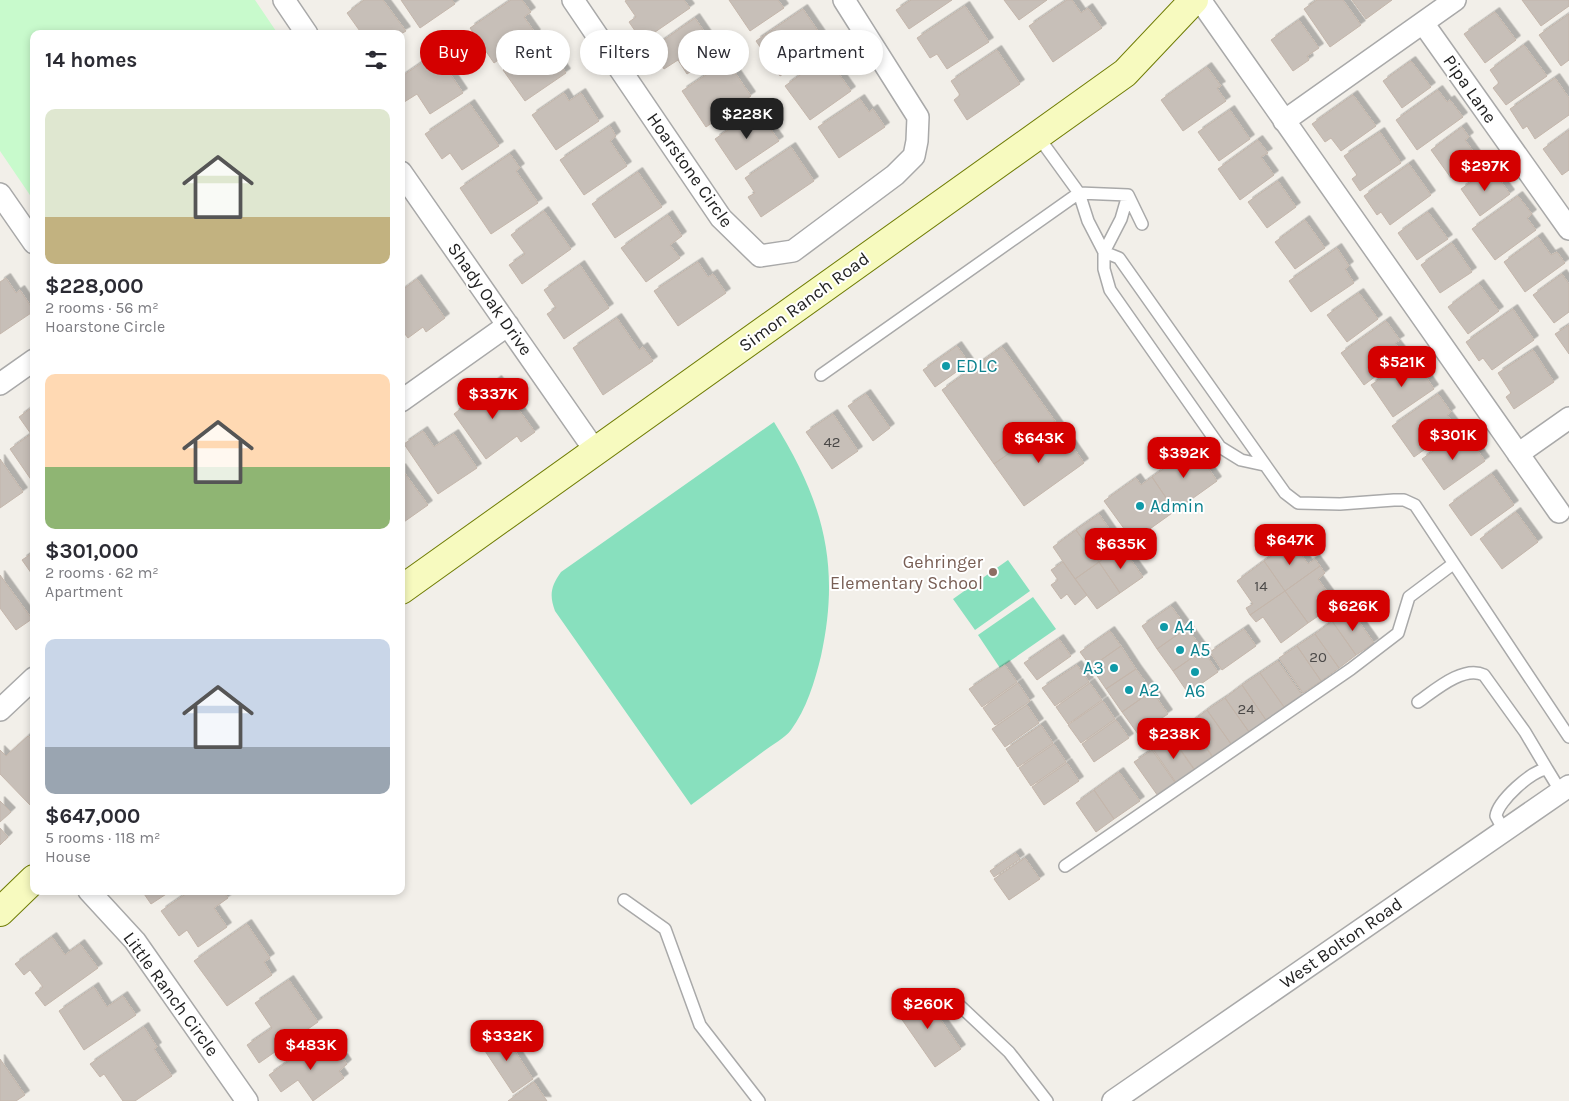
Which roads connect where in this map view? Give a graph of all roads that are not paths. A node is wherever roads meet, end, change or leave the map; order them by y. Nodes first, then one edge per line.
1 (573, 0) edge
2 (844, 0) edge
3 (1194, 0) edge
4 (1200, 0) edge
5 (1455, 0) edge
6 (287, 1) edge
7 (1423, 23) junction
8 (305, 30) edge
9 (1284, 121) junction
10 (1037, 135) junction
11 (405, 178) edge
12 (1079, 193) junction
13 (0, 194) edge
14 (1128, 195) junction
15 (1142, 224) dead end
16 (1569, 229) edge
17 (30, 237) edge
18 (1104, 252) junction
19 (508, 325) junction
20 (30, 363) edge
21 (821, 375) dead end
22 (0, 384) edge
23 (405, 398) edge
24 (1569, 418) edge
25 (596, 452) junction
26 (1518, 454) junction
27 (1264, 465) junction
28 (1559, 512) dead end
29 (1453, 564) junction
30 (405, 587) edge
31 (30, 682) edge
32 (1418, 702) dead end
33 (0, 710) edge
34 (1569, 738) edge
35 (1547, 769) junction
36 (1565, 789) edge
37 (1504, 831) junction
38 (1065, 866) dead end
39 (30, 883) edge
40 (93, 895) edge
41 (624, 900) dead end
42 (0, 912) edge
43 (958, 1004) dead end
44 (247, 1101) edge
45 (759, 1101) edge
46 (1047, 1101) edge
47 (1113, 1101) edge

1 - 2 street, Hoarstone Circle
3 - 10 street, Simon Ranch Road
4 - 9 street
5 - 7 street
6 - 8 street
7 - 9 street
7 - 16 street, Pipa Lane
9 - 26 street
10 - 12 lane
10 - 25 street, Simon Ranch Road
11 - 19 street, Shady Oak Drive
12 - 14 lane
12 - 18 lane
12 - 21 lane
13 - 17 street
14 - 15 lane
14 - 18 lane
18 - 27 lane
18 - 27 lane
19 - 23 street
19 - 25 street, Shady Oak Drive
20 - 22 street
24 - 26 street
25 - 30 street, Simon Ranch Road
26 - 28 street
27 - 29 lane
29 - 34 lane
29 - 38 lane
31 - 33 street
32 - 35 lane
35 - 36 lane
35 - 37 lane
36 - 37 street, West Bolton Road
37 - 47 street, West Bolton Road
39 - 42 street
40 - 44 street, Little Ranch Circle
41 - 45 lane
43 - 46 lane

